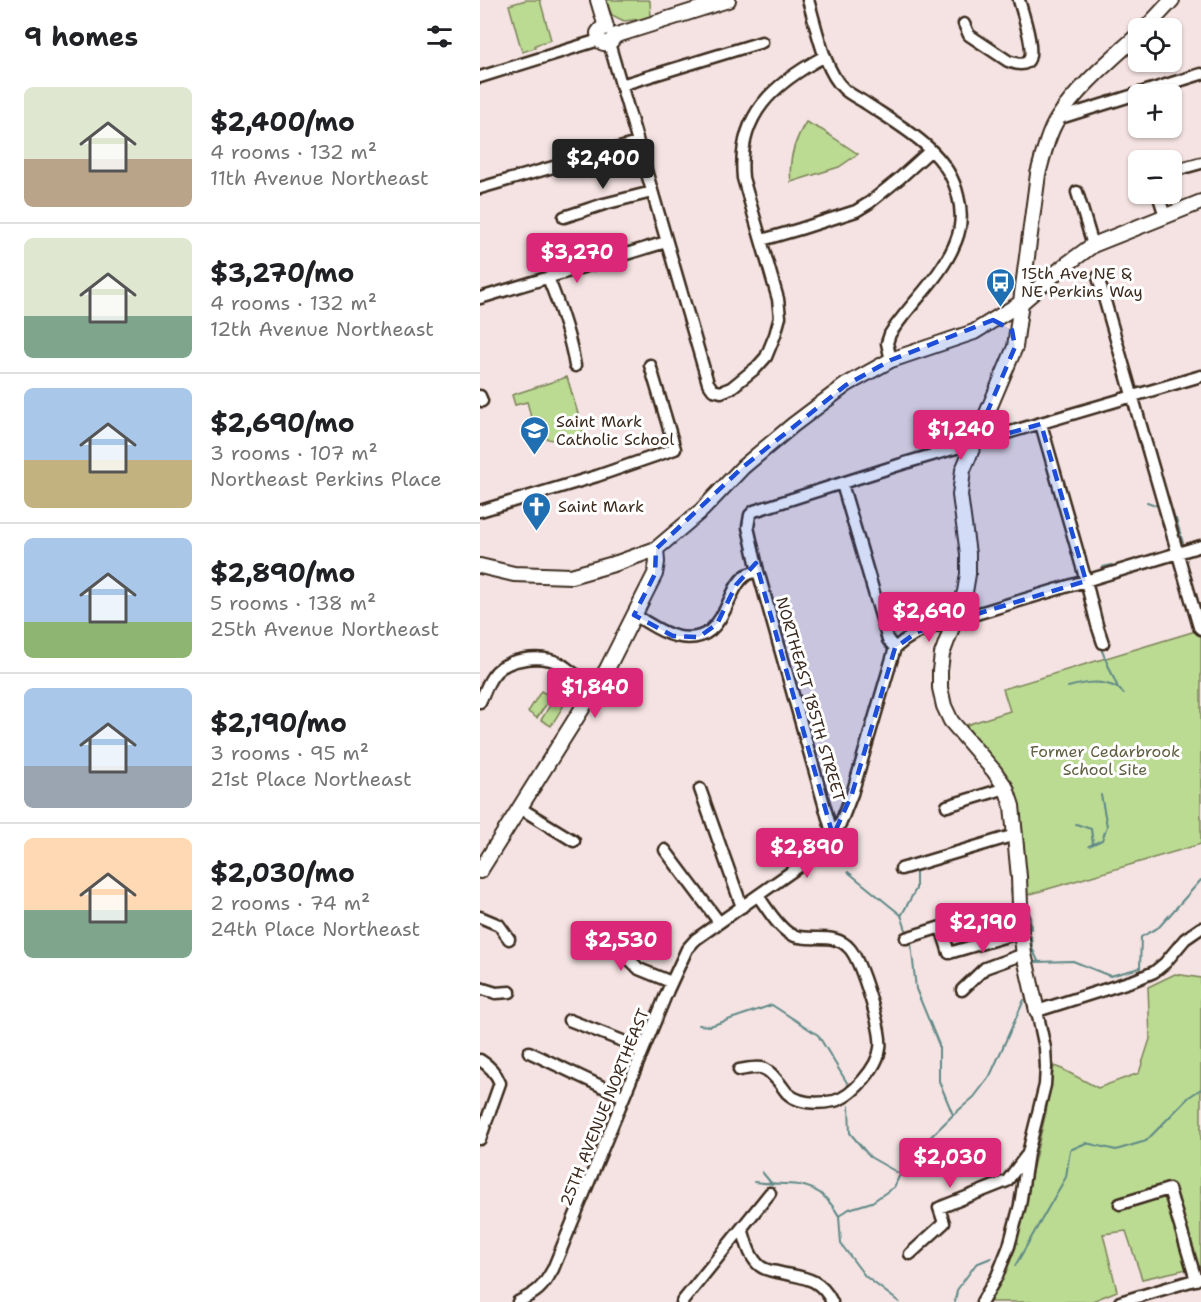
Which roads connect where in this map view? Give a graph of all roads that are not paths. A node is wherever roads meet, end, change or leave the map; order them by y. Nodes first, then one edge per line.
1 (598, 0) edge
2 (728, 0) edge
3 (808, 0) edge
4 (1019, 0) edge
5 (1172, 0) edge
6 (1155, 18) edge
7 (964, 24) dead end
8 (607, 37) junction
9 (762, 42) dead end
10 (1128, 44) edge
11 (825, 56) junction
12 (1201, 74) edge
13 (480, 77) edge
14 (621, 85) junction
15 (1057, 119) junction
16 (637, 143) junction
17 (931, 150) junction
18 (1201, 163) edge
19 (1182, 168) edge
20 (480, 188) edge
21 (652, 192) junction
22 (1077, 192) dead end
23 (1201, 202) edge
24 (1161, 204) edge
25 (1165, 216) junction
26 (564, 217) dead end
27 (762, 240) junction
28 (666, 242) junction
29 (1094, 245) junction
30 (1098, 277) dead end
31 (548, 278) junction
32 (480, 298) edge
33 (1021, 303) junction
34 (993, 320) junction
35 (1016, 338) junction
36 (891, 360) junction
37 (650, 365) dead end
38 (575, 366) dead end
39 (1201, 376) edge
40 (1132, 395) junction
41 (1041, 424) junction
42 (974, 443) junction
43 (842, 483) junction
44 (480, 511) edge
45 (1201, 546) edge
46 (656, 549) junction
47 (1178, 554) junction
48 (480, 566) edge
49 (758, 571) junction
50 (1086, 582) junction
51 (634, 615) junction
52 (955, 622) junction
53 (1201, 629) edge
54 (1103, 642) dead end
55 (895, 648) junction
56 (597, 685) junction
57 (480, 702) edge
58 (700, 789) dead end
59 (1006, 789) junction
60 (947, 806) dead end
61 (520, 808) junction
62 (1015, 835) junction
63 (833, 837) junction
64 (574, 841) dead end
65 (665, 850) dead end
66 (901, 869) dead end
67 (480, 871) edge
68 (758, 896) junction
69 (742, 907) junction
70 (480, 917) edge
71 (719, 922) junction
72 (1201, 928) edge
73 (634, 929) dead end
74 (1020, 932) junction
75 (906, 938) dead end
76 (509, 939) dead end
77 (1024, 954) junction
78 (671, 982) junction
79 (480, 988) edge
80 (962, 990) dead end
81 (510, 992) dead end
82 (1037, 1011) junction
83 (569, 1020) dead end
84 (643, 1049) junction
85 (529, 1052) dead end
86 (480, 1060) edge
87 (739, 1070) dead end
88 (624, 1097) junction
89 (480, 1139) edge
90 (1028, 1153) junction
91 (770, 1193) dead end
92 (1120, 1204) dead end
93 (742, 1228) junction
94 (910, 1254) dead end
95 (1198, 1279) edge
96 (1132, 1300) edge
97 (518, 1302) edge
98 (682, 1302) edge
99 (832, 1302) edge
100 (982, 1302) edge
101 (1120, 1302) edge

1 - 8 main road
2 - 8 main road
3 - 11 street
4 - 7 street
5 - 6 main road
8 - 13 street
8 - 14 street
9 - 14 street
10 - 15 main road
11 - 17 street
11 - 27 street
12 - 15 street
14 - 16 street
15 - 33 main road
16 - 20 street
16 - 21 street
17 - 27 street
17 - 36 street
18 - 19 street
21 - 26 street
21 - 28 street
22 - 29 street
23 - 25 main road
24 - 25 street
25 - 29 main road
27 - 28 street
28 - 31 street
29 - 33 main road
30 - 40 street
31 - 32 street
31 - 38 street
33 - 34 main road
33 - 35 main road
34 - 35 main road
34 - 36 main road
35 - 42 main road
36 - 46 main road
37 - 44 street
39 - 40 street
40 - 41 street
40 - 47 street
41 - 42 street
41 - 50 street
42 - 43 street
42 - 52 main road
43 - 49 street, NORTHEAST 185TH STREET
43 - 55 street
45 - 47 street
46 - 48 main road
46 - 51 main road
47 - 50 street
47 - 53 street
49 - 51 street
49 - 63 street, NORTHEAST 185TH STREET
50 - 52 street
50 - 54 street
51 - 56 main road
52 - 55 street
52 - 59 main road
55 - 63 street
56 - 57 street
56 - 61 main road
58 - 69 street
59 - 60 street
59 - 62 main road
61 - 64 street
61 - 67 main road
62 - 66 street
62 - 74 main road
63 - 68 street, 25TH AVENUE NORTHEAST
65 - 71 street
68 - 69 street, 25TH AVENUE NORTHEAST
68 - 87 street
69 - 71 street, 25TH AVENUE NORTHEAST
70 - 76 street
71 - 78 street, 25TH AVENUE NORTHEAST
72 - 82 street
73 - 78 street
74 - 75 street
74 - 77 main road
77 - 80 street
77 - 82 main road
78 - 84 street, 25TH AVENUE NORTHEAST
79 - 81 street
82 - 90 street
83 - 84 street
84 - 88 street, 25TH AVENUE NORTHEAST
85 - 88 street
86 - 89 street
88 - 97 street, 25TH AVENUE NORTHEAST
90 - 94 street
90 - 100 street
91 - 93 street
92 - 95 street
93 - 98 street
93 - 99 street
95 - 96 street
96 - 101 street

